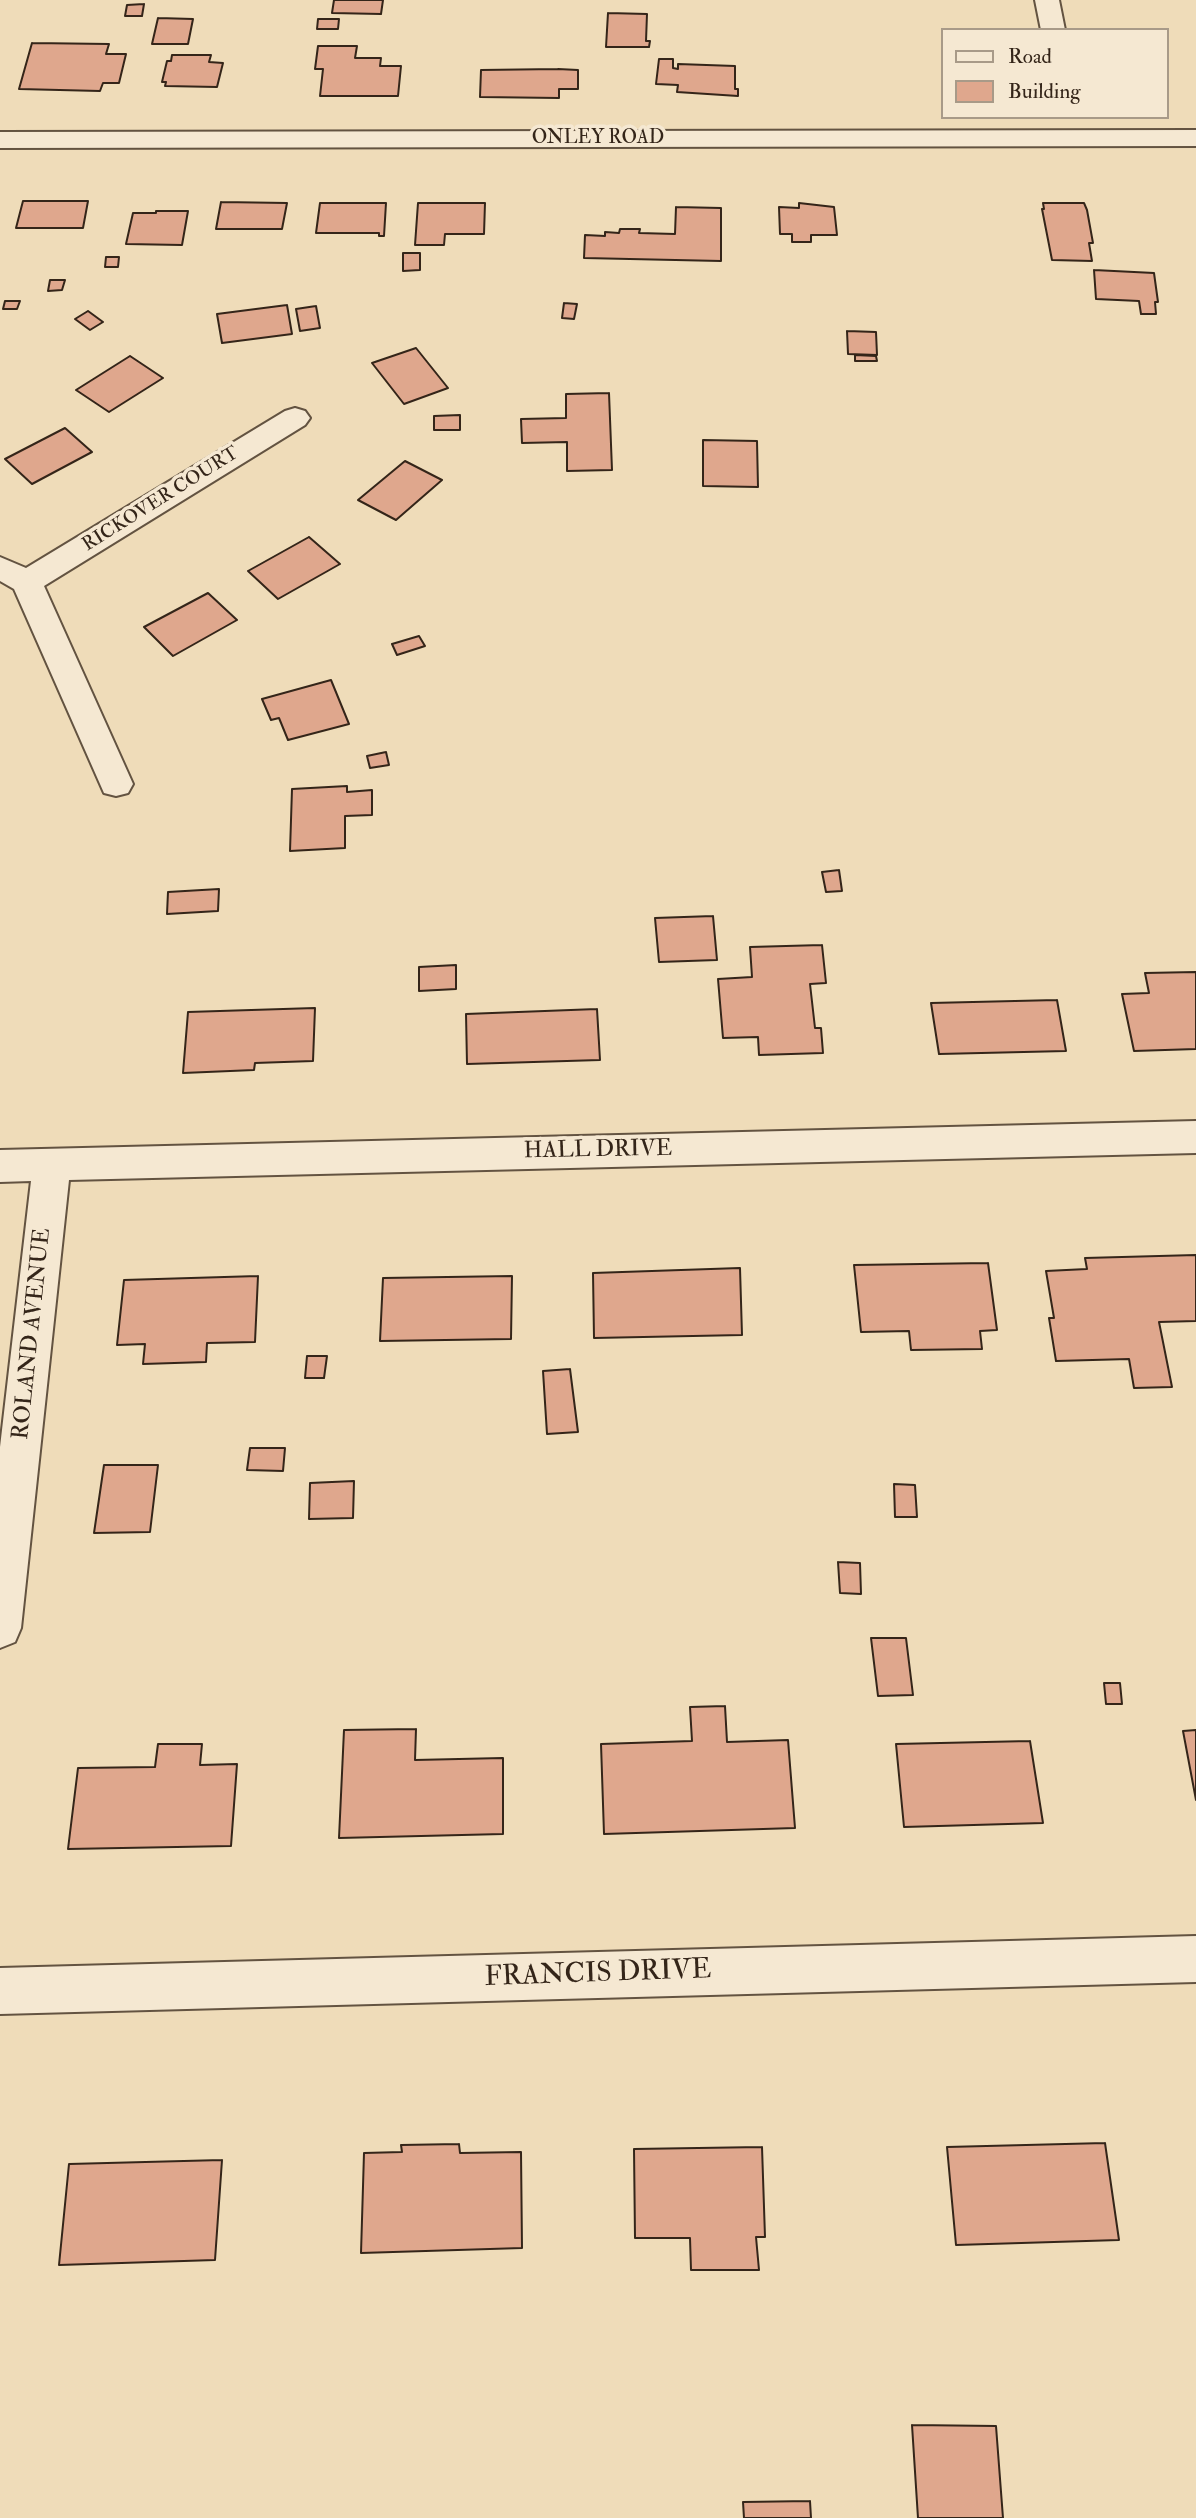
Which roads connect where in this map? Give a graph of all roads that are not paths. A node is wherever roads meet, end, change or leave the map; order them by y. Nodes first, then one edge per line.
1 (1047, 0) edge
2 (1053, 28) edge
3 (1073, 128) edge
4 (1196, 138) edge
5 (0, 140) edge
6 (295, 418) dead end
7 (14, 575) edge
8 (116, 784) dead end
9 (1196, 1137) edge
10 (52, 1164) junction
11 (0, 1166) edge
12 (0, 1629) edge
13 (1196, 1959) edge
14 (0, 1992) edge

1 - 2 street
3 - 4 street, ONLEY ROAD
3 - 5 street, ONLEY ROAD
6 - 7 street, RICKOVER COURT
7 - 8 street
9 - 10 street, HALL DRIVE
10 - 11 street, HALL DRIVE
10 - 12 street, ROLAND AVENUE
13 - 14 street, FRANCIS DRIVE

